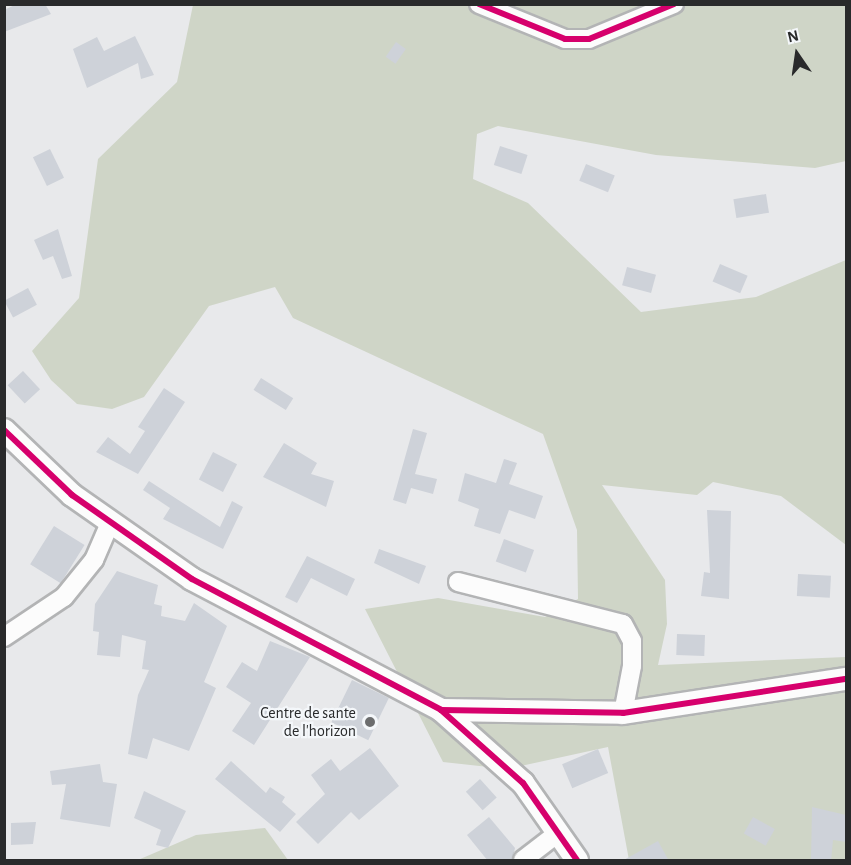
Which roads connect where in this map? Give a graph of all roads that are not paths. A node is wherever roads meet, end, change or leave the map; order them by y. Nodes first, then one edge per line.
1 (479, 4) edge
2 (674, 4) edge
3 (4, 430) edge
4 (111, 524) junction
5 (458, 582) dead end
6 (4, 637) edge
7 (846, 679) edge
8 (441, 710) junction
9 (623, 713) junction
10 (558, 833) junction
11 (524, 861) edge
12 (578, 861) edge

1 - 2 street
3 - 4 street
4 - 6 street
4 - 8 street
5 - 9 street
7 - 9 street
8 - 9 street
8 - 10 street
10 - 11 street
10 - 12 street

